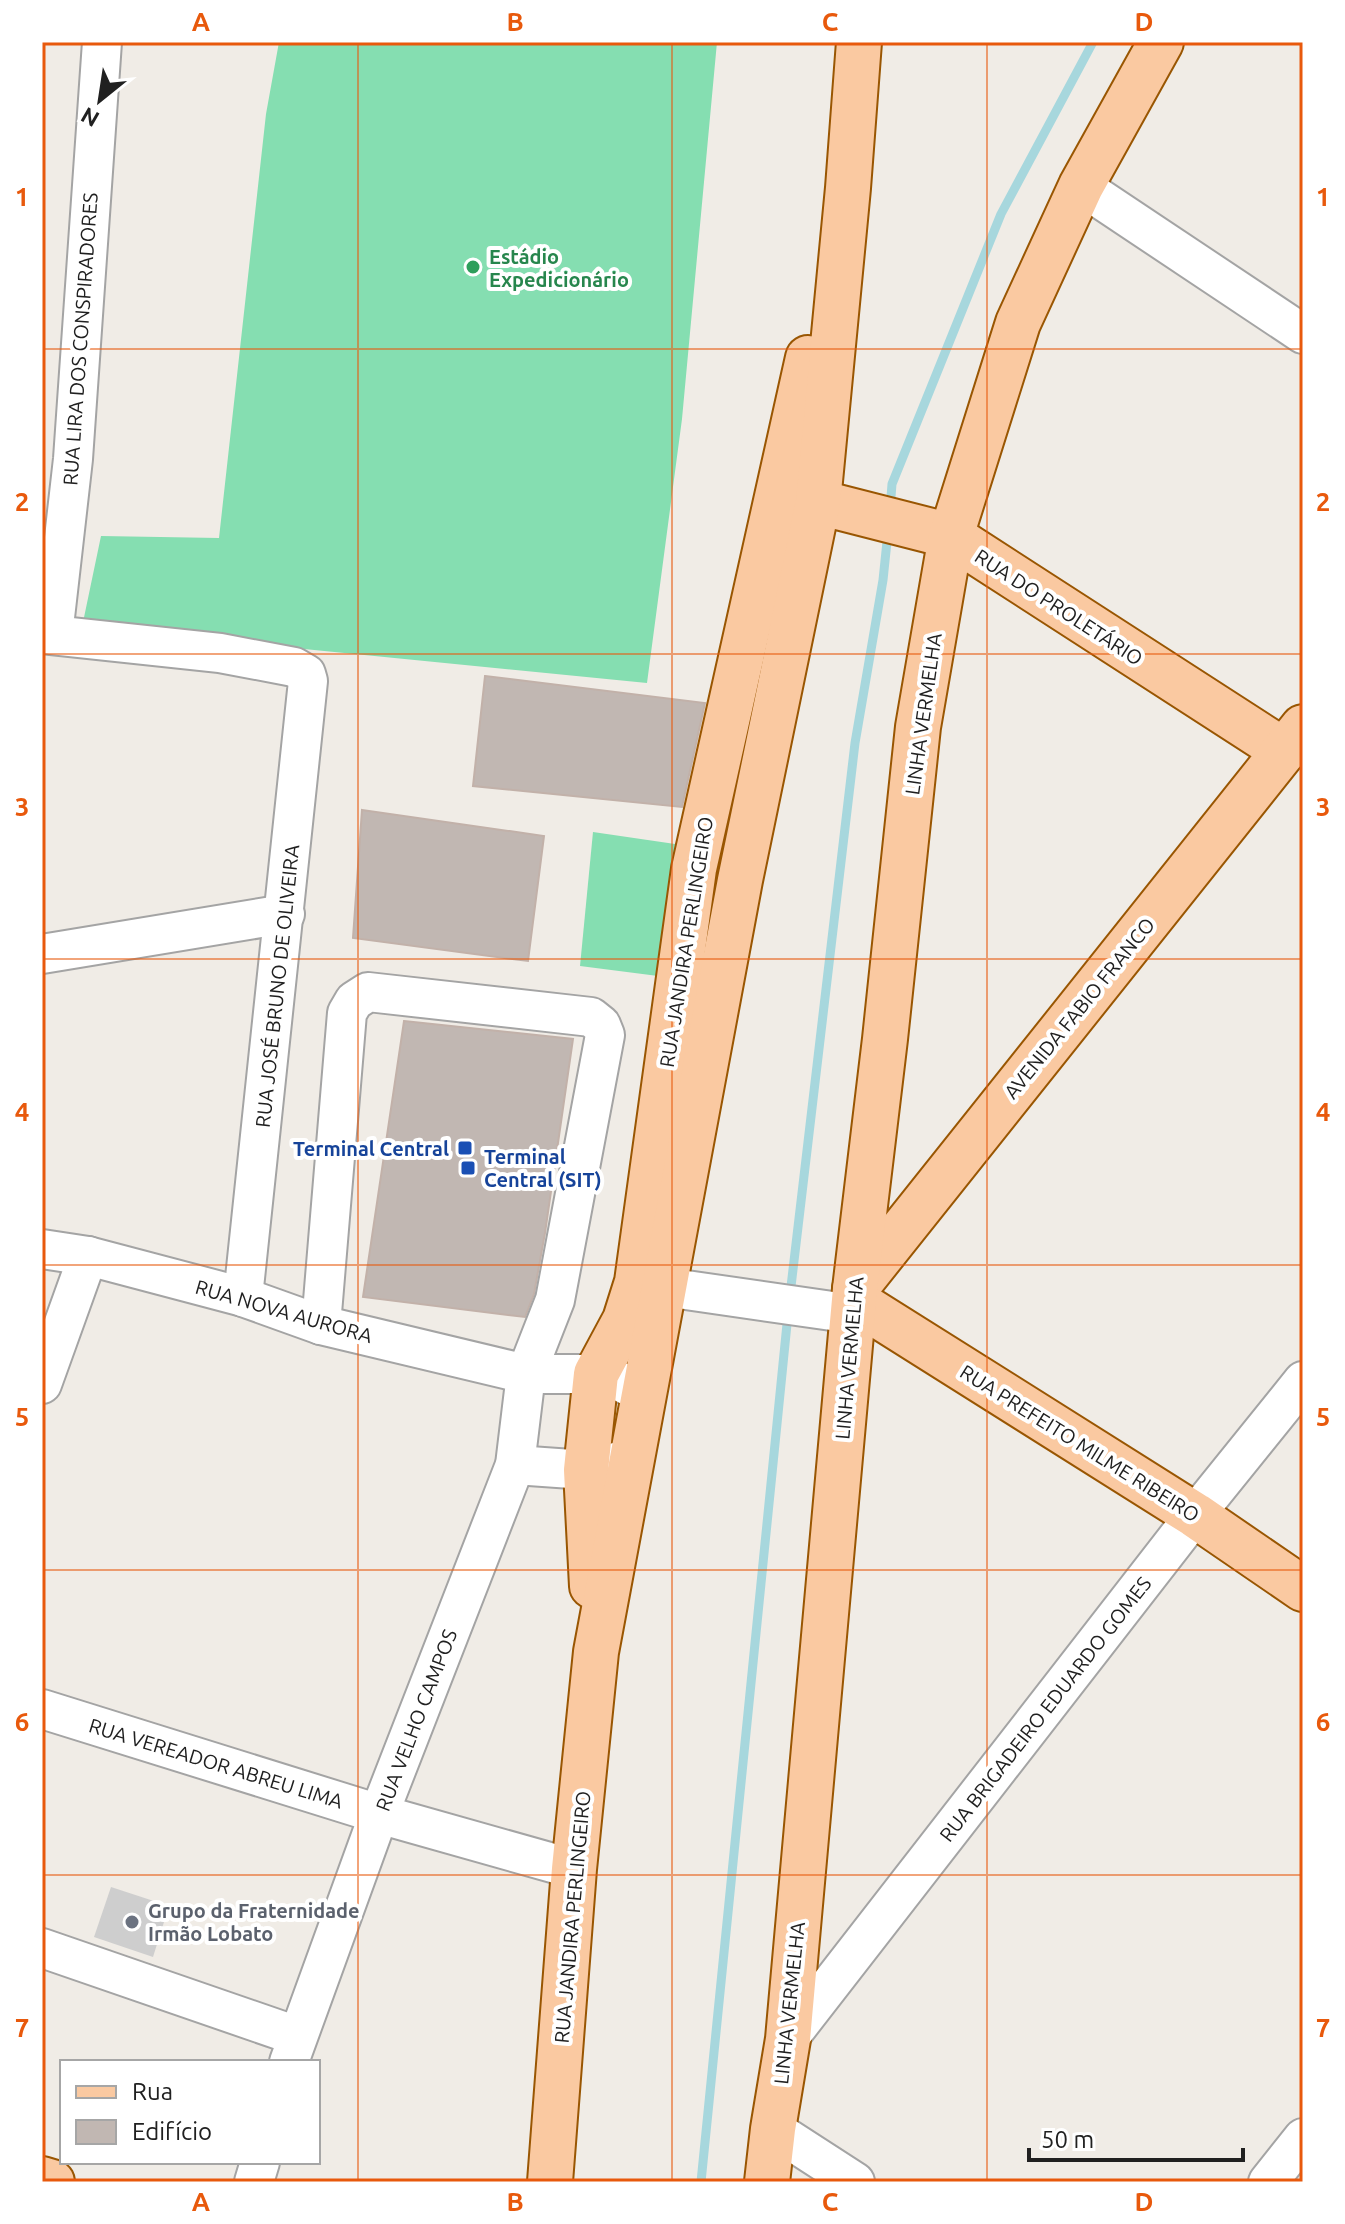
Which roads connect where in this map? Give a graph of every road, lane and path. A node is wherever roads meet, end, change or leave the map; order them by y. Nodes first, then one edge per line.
1 (102, 42) edge
2 (859, 42) edge
3 (1161, 42) edge
4 (1081, 186) junction
5 (848, 188) junction
6 (1303, 334) edge
7 (57, 457) edge
8 (818, 502) junction
9 (772, 512) junction
10 (944, 534) junction
11 (48, 635) edge
12 (1297, 747) edge
13 (694, 869) junction
14 (740, 880) junction
15 (285, 914) junction
16 (42, 954) edge
17 (868, 1177) junction
18 (915, 1213) junction
19 (42, 1249) edge
20 (88, 1256) junction
21 (665, 1287) junction
22 (243, 1297) junction
23 (854, 1301) junction
24 (321, 1325) junction
25 (526, 1374) junction
26 (596, 1374) junction
27 (1303, 1381) edge
28 (42, 1384) edge
29 (645, 1395) junction
30 (633, 1458) junction
31 (515, 1465) junction
32 (586, 1470) junction
33 (1195, 1515) junction
34 (1303, 1589) edge
35 (596, 1652) junction
36 (42, 1709) edge
37 (379, 1814) junction
38 (574, 1869) junction
39 (42, 1948) edge
40 (788, 2039) junction
41 (293, 2049) edge
42 (773, 2129) junction
43 (1303, 2138) edge
44 (42, 2179) edge
45 (52, 2182) edge
46 (550, 2182) edge
47 (767, 2182) edge
48 (855, 2182) edge
49 (1268, 2182) edge

1 - 7 street, RUA LIRA DOS CONSPIRADORES
2 - 5 main road, RUA JANDIRA PERLINGEIRO
3 - 4 main road, LINHA VERMELHA
4 - 6 street
4 - 10 main road, LINHA VERMELHA
5 - 8 main road, RUA JANDIRA PERLINGEIRO
5 - 9 main road, RUA JANDIRA PERLINGEIRO
7 - 11 street, RUA LIRA DOS CONSPIRADORES
8 - 9 main road
8 - 10 main road, RUA DO PROLETÁRIO
8 - 14 main road, RUA JANDIRA PERLINGEIRO
9 - 13 main road, RUA JANDIRA PERLINGEIRO
10 - 12 main road, RUA DO PROLETÁRIO
10 - 17 main road, LINHA VERMELHA
11 - 15 street, RUA JOSÉ BRUNO DE OLIVEIRA
12 - 18 main road, AVENIDA FABIO FRANCO
13 - 14 main road
13 - 26 main road, RUA JANDIRA PERLINGEIRO
14 - 21 main road, RUA JANDIRA PERLINGEIRO
15 - 16 street
15 - 22 street, RUA JOSÉ BRUNO DE OLIVEIRA
17 - 18 main road
17 - 23 main road, LINHA VERMELHA
18 - 23 main road, AVENIDA FABIO FRANCO
19 - 20 street, RUA NOVA AURORA
20 - 22 street, RUA NOVA AURORA
20 - 28 street
21 - 23 street
21 - 29 main road, RUA JANDIRA PERLINGEIRO
22 - 24 street, RUA NOVA AURORA
23 - 33 main road, RUA PREFEITO MILME RIBEIRO
23 - 40 main road, LINHA VERMELHA
24 - 25 street, RUA NOVA AURORA
24 - 25 street, RUA VELHO CAMPOS
25 - 26 street, RUA NOVA AURORA
25 - 31 street, RUA VELHO CAMPOS
26 - 29 street
26 - 32 main road, RUA JANDIRA PERLINGEIRO
27 - 33 street, RUA BRIGADEIRO EDUARDO GOMES
29 - 30 main road, RUA JANDIRA PERLINGEIRO
30 - 32 street
30 - 35 main road, RUA JANDIRA PERLINGEIRO
31 - 32 street
31 - 37 street, RUA VELHO CAMPOS
32 - 35 main road, RUA JANDIRA PERLINGEIRO
33 - 34 main road, RUA PREFEITO MILME RIBEIRO
33 - 40 street, RUA BRIGADEIRO EDUARDO GOMES
35 - 38 main road, RUA JANDIRA PERLINGEIRO
36 - 37 street, RUA VEREADOR ABREU LIMA
37 - 38 street, RUA VEREADOR ABREU LIMA
37 - 41 street, RUA VELHO CAMPOS
38 - 46 main road, RUA JANDIRA PERLINGEIRO
39 - 41 street
40 - 42 main road, LINHA VERMELHA
42 - 47 main road, LINHA VERMELHA
42 - 48 street
43 - 49 street
44 - 45 main road

